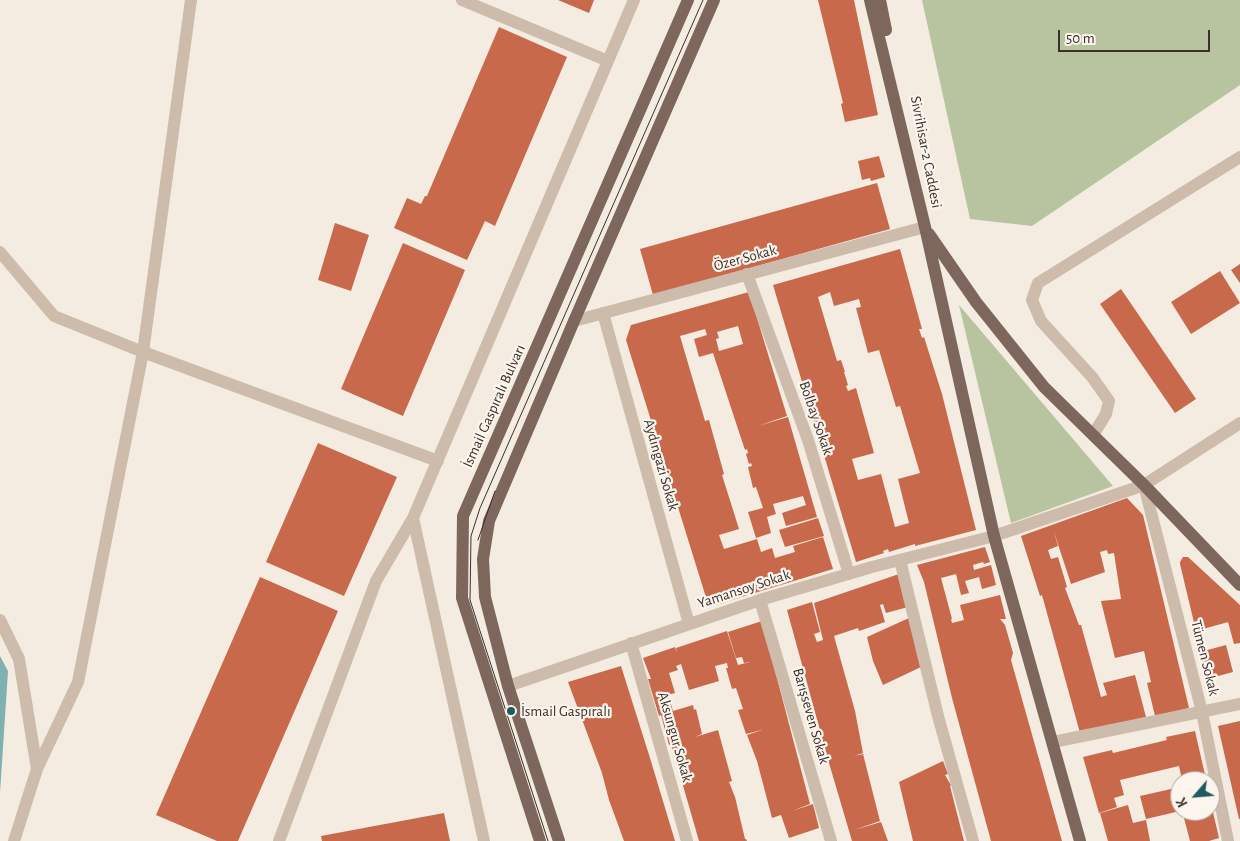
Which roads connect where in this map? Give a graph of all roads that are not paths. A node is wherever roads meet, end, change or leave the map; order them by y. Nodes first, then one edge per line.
1 (191, 0) edge
2 (462, 0) edge
3 (634, 0) edge
4 (688, 0) edge
5 (714, 0) edge
6 (870, 0) edge
7 (880, 0) edge
8 (608, 61) junction
9 (1240, 157) edge
10 (925, 227) junction
11 (0, 252) edge
12 (747, 274) junction
13 (603, 313) junction
14 (574, 321) junction
15 (143, 352) junction
16 (1240, 423) edge
17 (1093, 435) junction
18 (438, 461) junction
19 (1144, 485) junction
20 (413, 518) junction
21 (994, 536) junction
22 (900, 560) junction
23 (849, 574) junction
24 (1240, 585) edge
25 (760, 600) junction
26 (0, 620) edge
27 (689, 624) junction
28 (631, 643) junction
29 (508, 686) junction
30 (1240, 704) edge
31 (1202, 712) junction
32 (1052, 742) junction
33 (37, 769) junction
34 (14, 841) edge
35 (279, 841) edge
36 (484, 841) edge
37 (540, 841) edge
38 (559, 841) edge
39 (688, 841) edge
40 (830, 841) edge
41 (973, 841) edge
42 (1080, 841) edge
43 (1228, 841) edge

1 - 15 street
2 - 8 street
3 - 8 street
4 - 37 main road, İsmail Gaspıralı Bulvarı
5 - 14 main road
6 - 10 main road, Sivrihisar-2 Caddesi
7 - 10 main road, Sivrihisar-2 Caddesi
8 - 18 street
9 - 17 street
10 - 12 street, Özer Sokak
10 - 17 main road
10 - 21 main road
11 - 15 street
12 - 13 street, Özer Sokak
12 - 23 street, Bolbay Sokak
13 - 14 street, Özer Sokak
13 - 27 street, Aydıngazi Sokak
14 - 29 main road
15 - 18 street
15 - 33 street
16 - 19 street, Yamansoy Sokak
17 - 19 main road
18 - 20 street
19 - 21 street, Yamansoy Sokak
19 - 24 main road
19 - 31 street, Tümen Sokak
20 - 35 street
20 - 36 street
21 - 22 street, Yamansoy Sokak
21 - 32 main road
22 - 23 street, Yamansoy Sokak
22 - 41 street
23 - 25 street, Yamansoy Sokak
25 - 27 street, Yamansoy Sokak
25 - 40 street, Barışseven Sokak
26 - 33 street
27 - 28 street, Yamansoy Sokak
28 - 29 street, Yamansoy Sokak
28 - 39 street, Aksungur Sokak
29 - 38 main road
30 - 31 street
31 - 32 street
31 - 43 street, Tümen Sokak
32 - 42 main road
33 - 34 street

